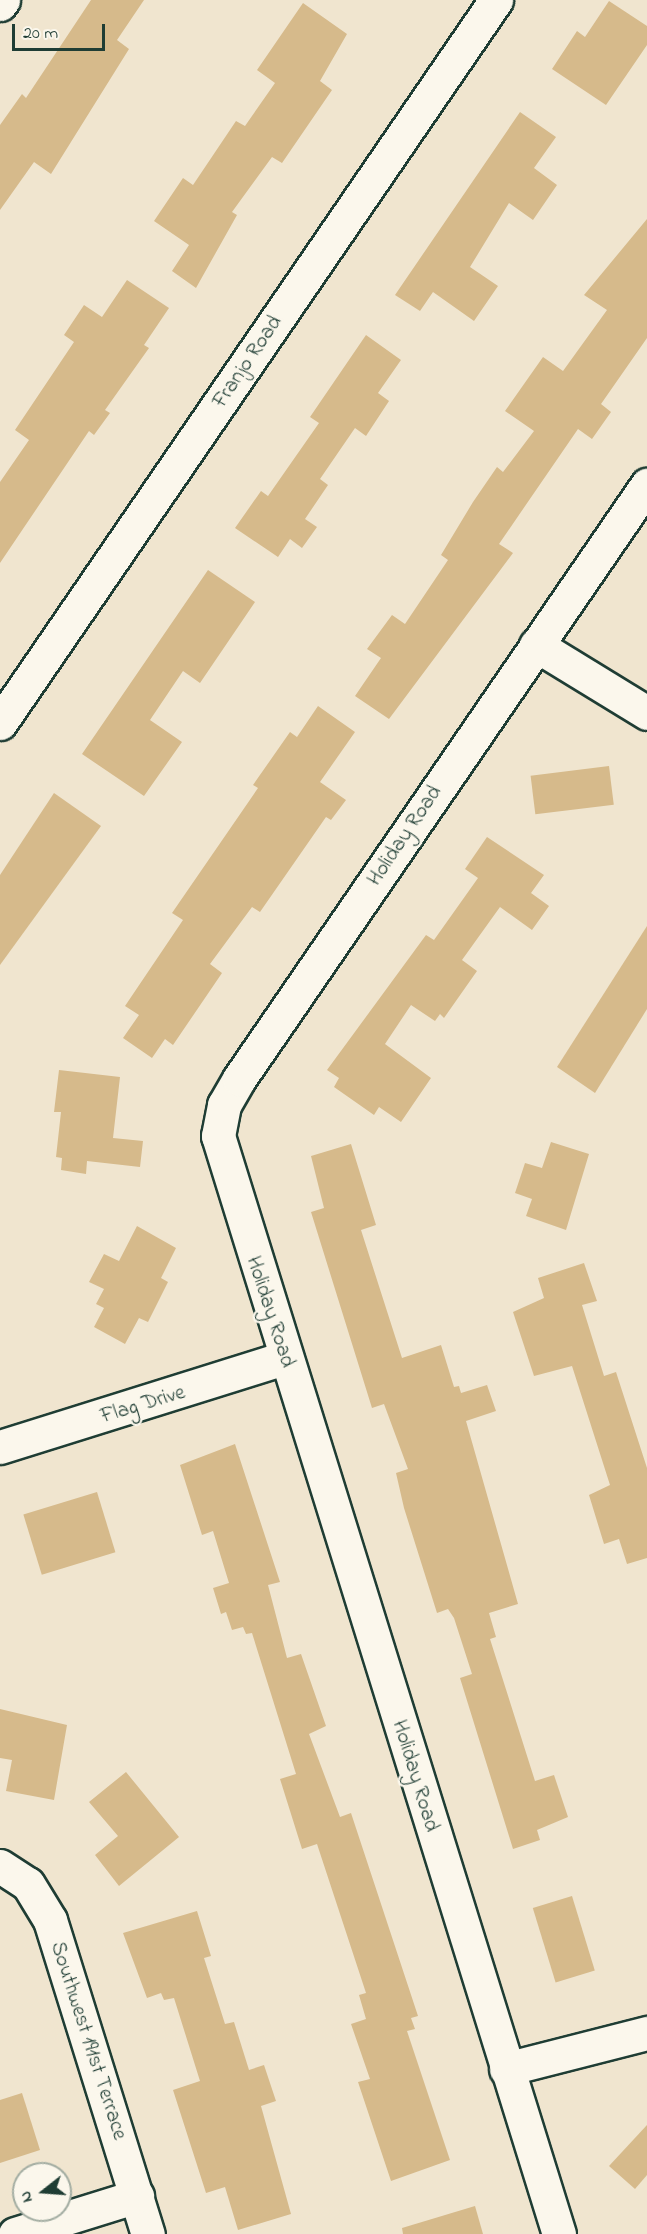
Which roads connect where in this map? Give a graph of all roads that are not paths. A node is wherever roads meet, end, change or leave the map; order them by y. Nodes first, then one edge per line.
1 (3, 0) edge
2 (496, 0) edge
3 (0, 4) edge
4 (647, 485) edge
5 (536, 645) junction
6 (647, 713) edge
7 (0, 723) edge
8 (284, 1358) junction
9 (0, 1447) edge
10 (0, 1866) edge
11 (647, 2033) edge
12 (506, 2069) junction
13 (137, 2196) junction
14 (15, 2234) edge
15 (148, 2234) edge
16 (559, 2234) edge

1 - 3 street
2 - 7 street, Franjo Road
4 - 5 street, Holiday Road
5 - 6 street
5 - 8 street, Holiday Road
8 - 9 street, Flag Drive
8 - 12 street, Holiday Road
10 - 13 street, Southwest 191st Terrace
11 - 12 street
12 - 16 street, Holiday Road
13 - 14 street
13 - 15 street, Southwest 191st Terrace

